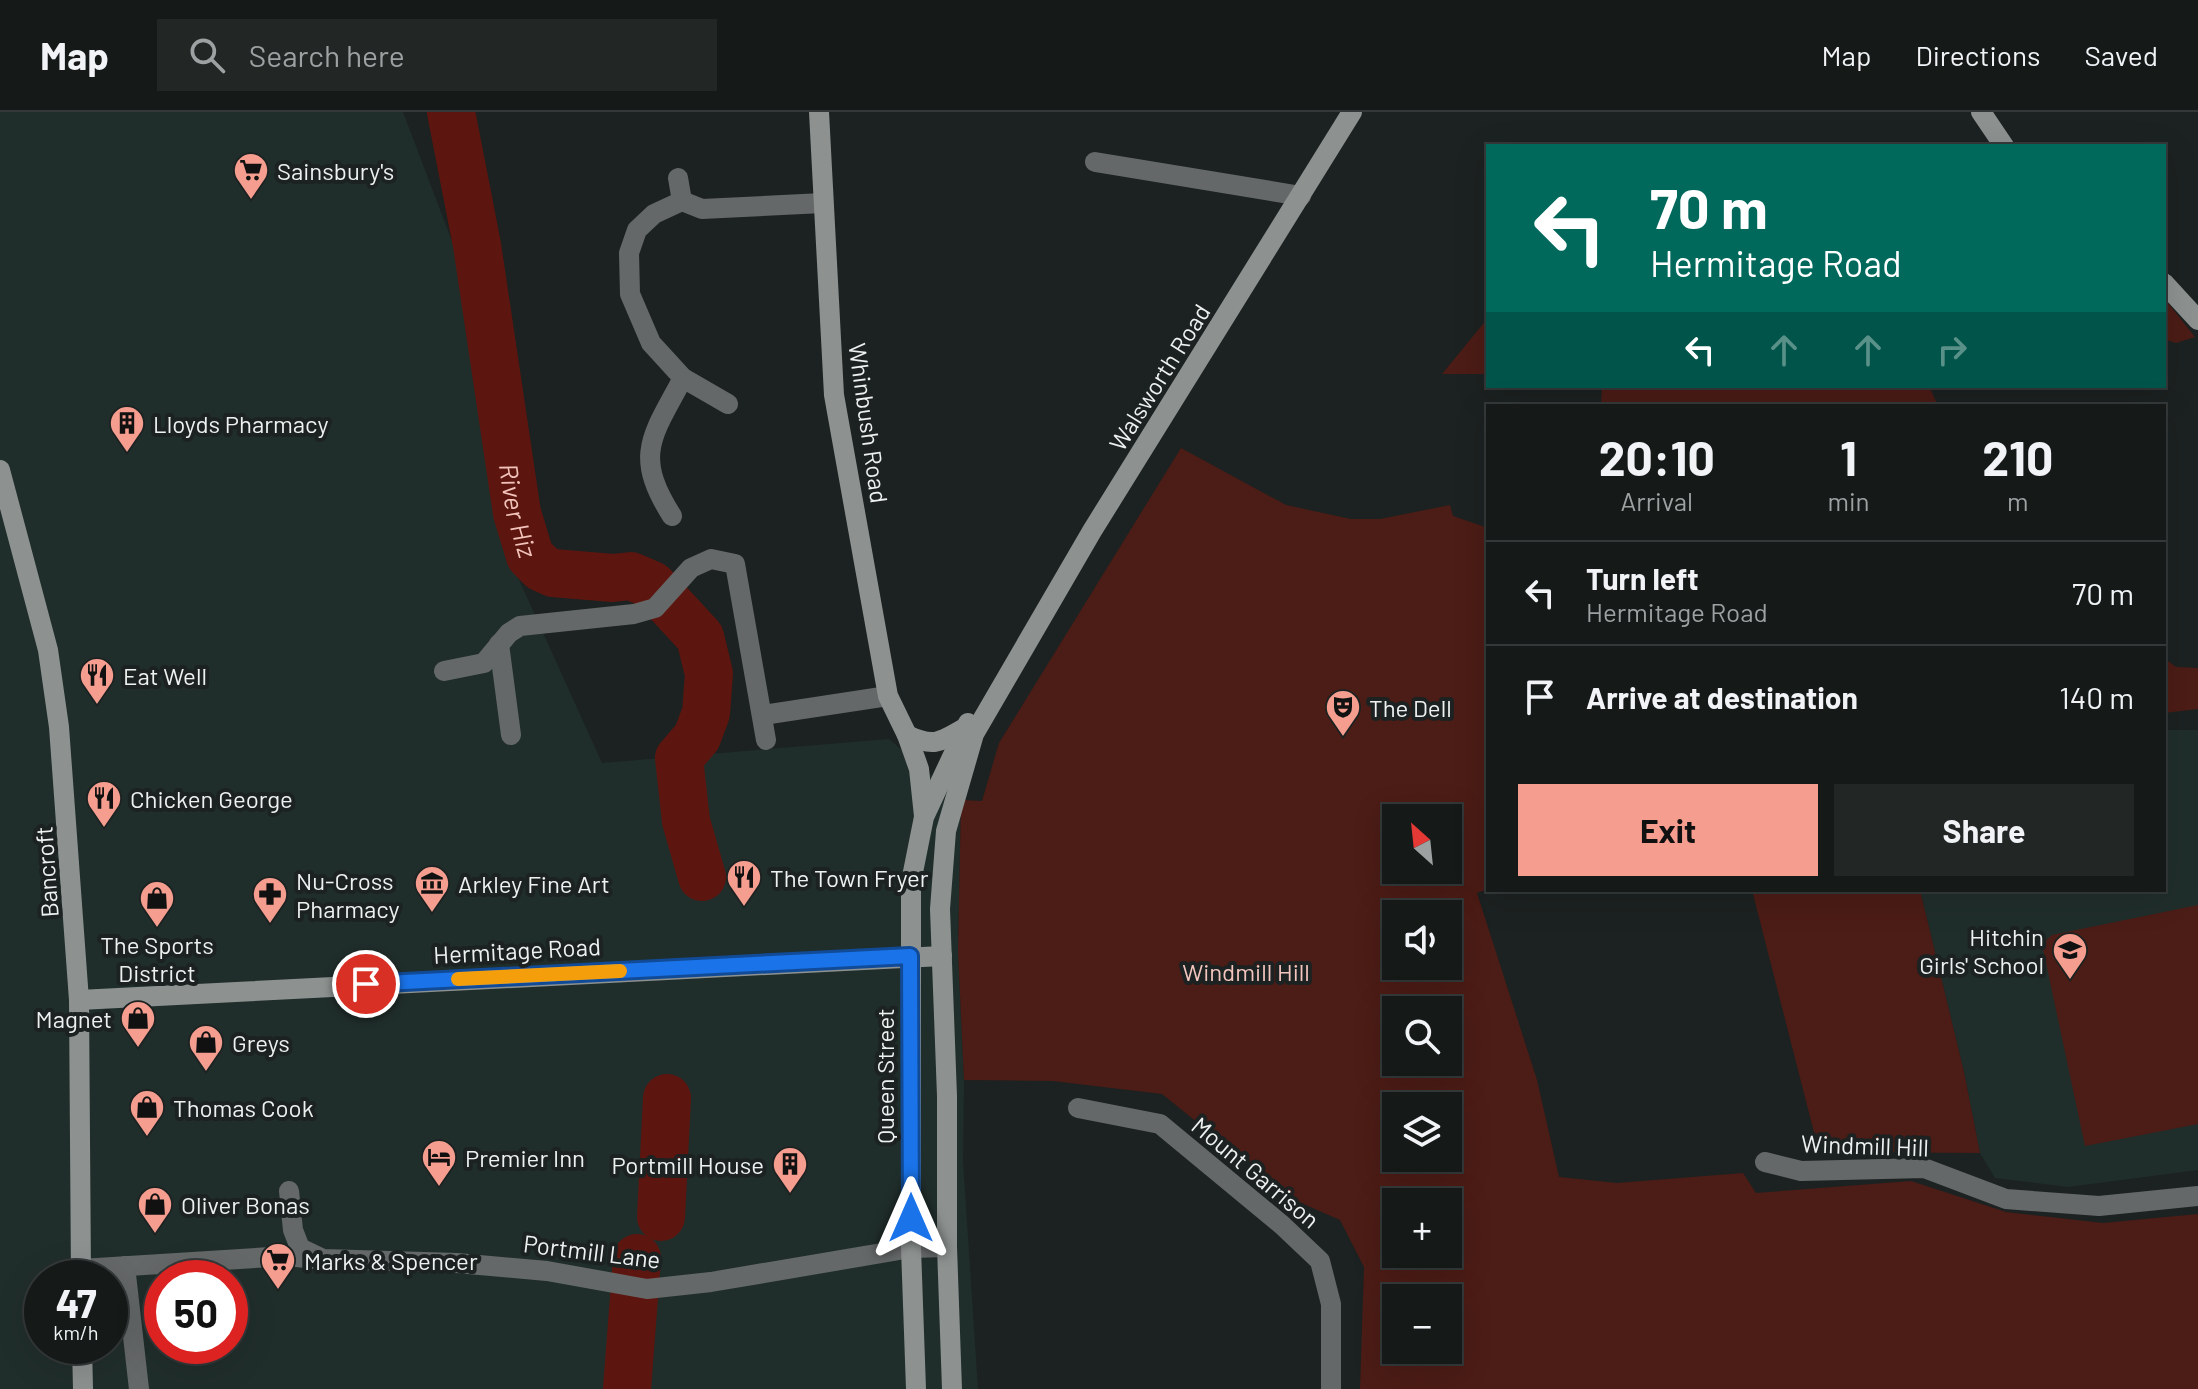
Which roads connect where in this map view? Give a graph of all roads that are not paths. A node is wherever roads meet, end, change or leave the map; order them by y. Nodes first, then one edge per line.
1 (819, 112) edge
2 (1352, 112) edge
3 (1981, 112) edge
4 (2003, 144) edge
5 (1095, 162) dead end
6 (678, 178) dead end
7 (1301, 196) junction
8 (682, 201) junction
9 (823, 203) junction
10 (2166, 285) edge
11 (2198, 320) edge
12 (683, 378) junction
13 (728, 404) dead end
14 (0, 470) edge
15 (672, 516) dead end
16 (499, 644) junction
17 (1011, 670) junction
18 (444, 671) dead end
19 (888, 696) junction
20 (763, 715) junction
21 (963, 729) junction
22 (511, 735) dead end
23 (907, 735) junction
24 (766, 740) dead end
25 (924, 817) junction
26 (910, 956) junction
27 (942, 956) junction
28 (79, 1000) junction
29 (1078, 1108) dead end
30 (1765, 1162) dead end
31 (289, 1191) dead end
32 (2198, 1196) edge
33 (947, 1247) junction
34 (911, 1248) junction
35 (323, 1259) junction
36 (81, 1260) edge
37 (128, 1266) edge
38 (128, 1292) edge
39 (82, 1364) edge
40 (83, 1389) edge
41 (139, 1389) edge
42 (916, 1389) edge
43 (952, 1389) edge
44 (1331, 1389) edge

1 - 9 street, Whinbush Road
2 - 7 street, Walsworth Road
3 - 4 street
5 - 7 street
6 - 8 street
7 - 17 street, Walsworth Road
8 - 9 street
8 - 12 street
9 - 19 street, Whinbush Road
10 - 11 street
12 - 13 street
12 - 15 street
14 - 28 street, Bancroft
16 - 18 street
16 - 20 street
16 - 22 street
17 - 21 street, Walsworth Road
17 - 27 street, Walsworth Road
19 - 20 street
19 - 23 street, Whinbush Road
20 - 24 street
21 - 23 street
21 - 25 street, Walsworth Road
23 - 25 street, Whinbush Road
25 - 26 street, Walsworth Road
26 - 27 street, Hermitage Road
26 - 28 street, Hermitage Road
26 - 34 street, Queen Street
27 - 33 street
28 - 36 street, Bancroft
29 - 44 street, Mount Garrison
30 - 32 street, Windmill Hill
31 - 35 street
33 - 34 street, Portmill Lane
33 - 43 street
34 - 35 street, Portmill Lane
34 - 42 street, Queen Street
35 - 37 street, Portmill Lane
38 - 41 street
39 - 40 street

